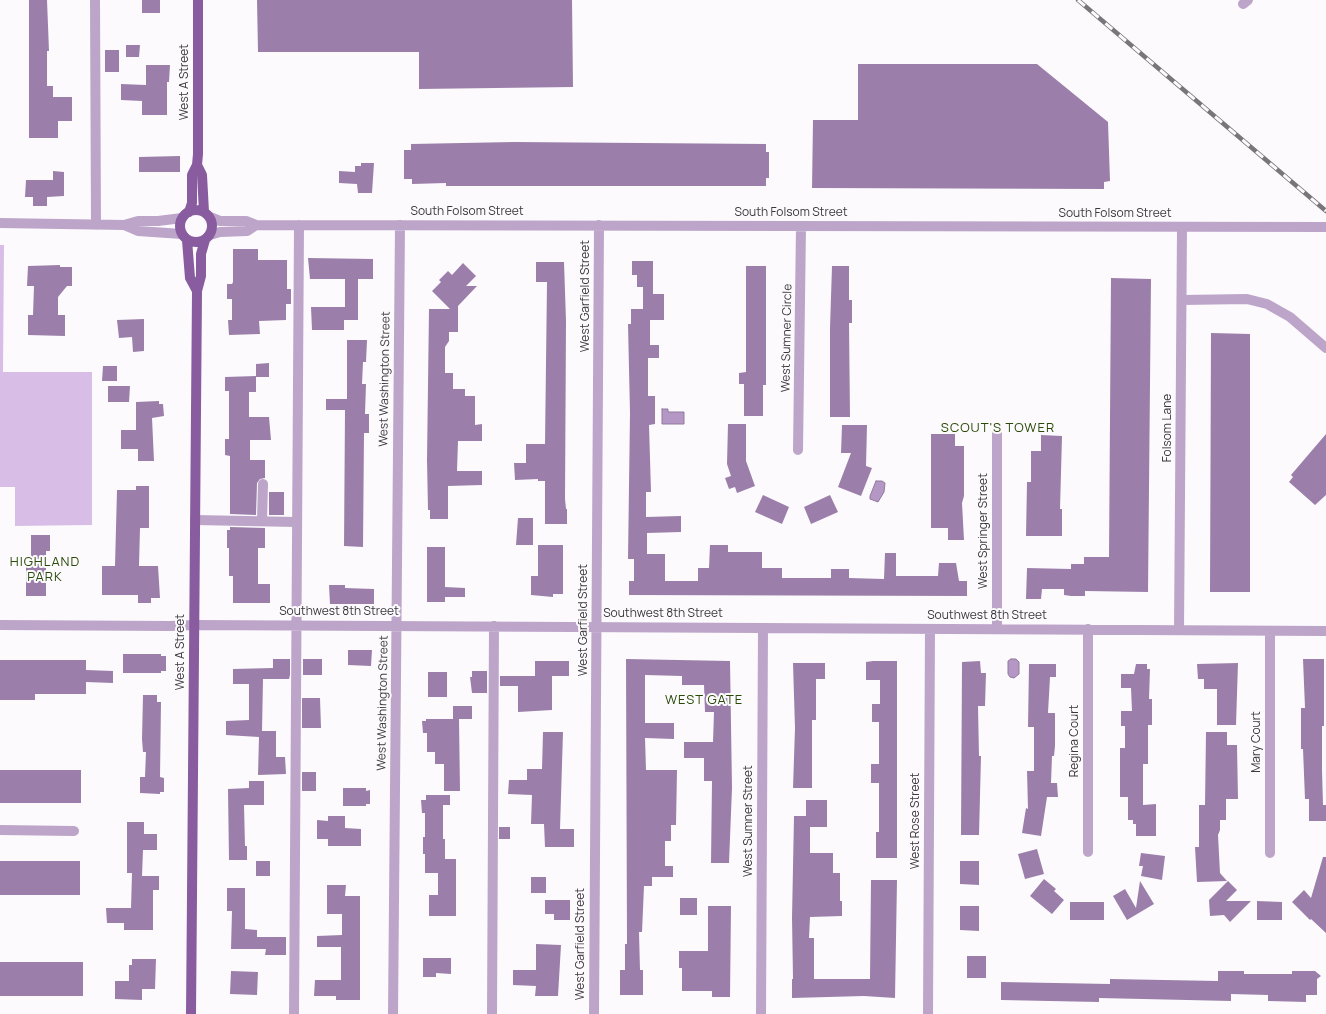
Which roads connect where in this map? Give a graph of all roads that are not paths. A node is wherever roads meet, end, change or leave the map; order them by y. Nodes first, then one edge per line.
1 (96, 0) edge
2 (198, 0) edge
3 (197, 165) junction
4 (207, 214) junction
5 (186, 215) junction
6 (0, 223) edge
7 (96, 224) junction
8 (299, 224) junction
9 (124, 225) junction
10 (256, 225) junction
11 (400, 225) junction
12 (599, 225) junction
13 (801, 226) junction
14 (1182, 227) junction
15 (1326, 227) edge
16 (184, 237) junction
17 (207, 238) junction
18 (196, 291) junction
19 (1182, 300) junction
20 (1326, 348) edge
21 (996, 434) dead end
22 (798, 450) dead end
23 (263, 484) dead end
24 (195, 520) junction
25 (262, 521) junction
26 (296, 522) junction
27 (0, 625) edge
28 (194, 625) junction
29 (296, 625) junction
30 (396, 626) junction
31 (494, 626) junction
32 (596, 627) junction
33 (764, 628) junction
34 (930, 629) junction
35 (997, 629) junction
36 (1088, 630) junction
37 (1179, 630) junction
38 (1270, 630) junction
39 (1326, 631) edge
40 (0, 830) edge
41 (74, 831) dead end
42 (1088, 852) dead end
43 (1270, 854) dead end
44 (191, 1014) edge
45 (294, 1014) edge
46 (393, 1014) edge
47 (492, 1014) edge
48 (594, 1014) edge
49 (761, 1014) edge
50 (928, 1014) edge

1 - 7 street
2 - 3 main road, West A Street
3 - 4 main road, West A Street
3 - 5 main road, West A Street
4 - 5 main road
4 - 10 street, South Folsom Street
4 - 17 main road
5 - 9 street
5 - 16 main road
6 - 7 street
7 - 9 street
8 - 10 street, South Folsom Street
8 - 11 street, South Folsom Street
8 - 26 street
9 - 16 street
10 - 17 street, South Folsom Street
11 - 12 street, South Folsom Street
11 - 30 street, West Washington Street
12 - 13 street, South Folsom Street
12 - 32 street, West Garfield Street
13 - 14 street, South Folsom Street
13 - 22 street, West Sumner Circle
14 - 15 street, South Folsom Street
14 - 19 street, Folsom Lane
16 - 17 main road
16 - 18 main road, West A Street
17 - 18 main road, West A Street
18 - 24 main road, West A Street
19 - 20 street
19 - 37 street, Folsom Lane
21 - 35 street, West Springer Street
23 - 25 street
24 - 25 street
24 - 28 main road, West A Street
25 - 26 street
26 - 29 street
27 - 28 street, Southwest 8th Street
28 - 29 street, Southwest 8th Street
28 - 44 main road, West A Street
29 - 30 street, Southwest 8th Street
29 - 45 street
30 - 31 street, Southwest 8th Street
30 - 46 street, West Washington Street
31 - 32 street, Southwest 8th Street
31 - 47 street
32 - 33 street, Southwest 8th Street
32 - 48 street, West Garfield Street
33 - 34 street, Southwest 8th Street
33 - 49 street, West Sumner Street
34 - 35 street, Southwest 8th Street
34 - 50 street, West Rose Street
35 - 36 street, Southwest 8th Street
36 - 37 street, Southwest 8th Street
36 - 42 street, Regina Court
37 - 38 street, Southwest 8th Street
38 - 39 street, Southwest 8th Street
38 - 43 street, Mary Court
40 - 41 street

